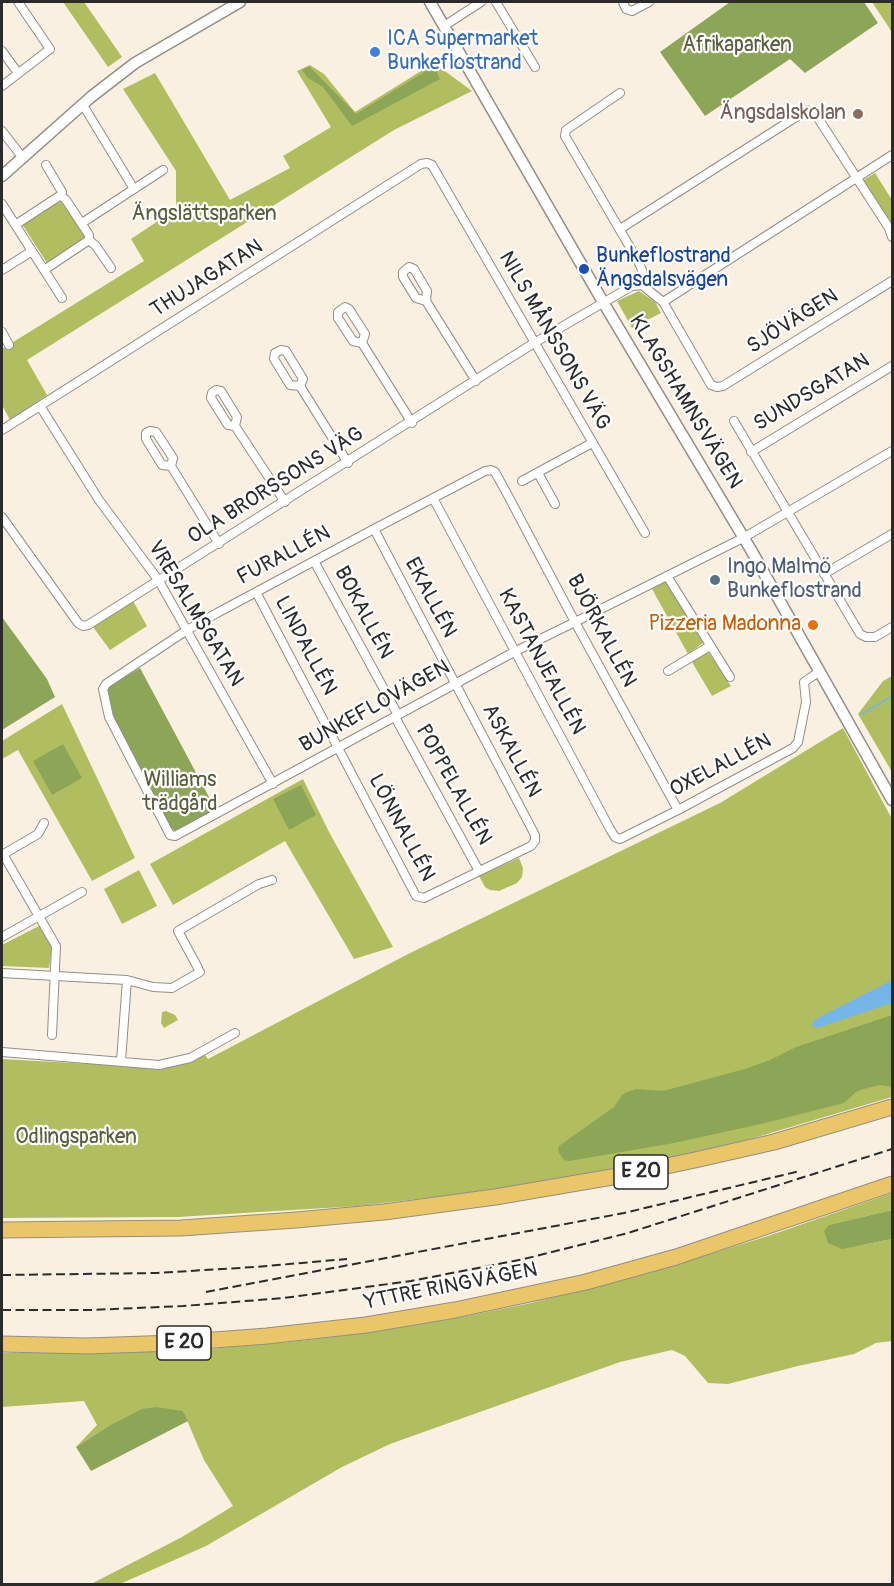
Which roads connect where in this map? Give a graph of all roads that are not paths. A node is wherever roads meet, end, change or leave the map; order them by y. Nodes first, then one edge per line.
1 (18, 2) edge
2 (240, 2) edge
3 (430, 2) edge
4 (481, 2) edge
5 (496, 2) edge
6 (623, 2) edge
7 (649, 2) edge
8 (444, 26) junction
9 (2, 51) edge
10 (535, 67) dead end
11 (18, 73) junction
12 (2, 86) edge
13 (620, 93) dead end
14 (83, 105) junction
15 (2, 131) edge
16 (892, 154) edge
17 (23, 159) junction
18 (46, 165) dead end
19 (432, 165) joint
20 (163, 170) dead end
21 (2, 176) edge
22 (855, 178) junction
23 (134, 189) junction
24 (61, 195) junction
25 (2, 204) edge
26 (82, 224) junction
27 (15, 225) junction
28 (620, 229) junction
29 (892, 237) edge
30 (88, 240) junction
31 (32, 251) junction
32 (111, 268) dead end
33 (2, 270) edge
34 (44, 270) junction
35 (892, 281) edge
36 (642, 285) junction
37 (62, 298) dead end
38 (426, 301) dead end
39 (603, 302) junction
40 (663, 302) junction
41 (2, 332) edge
42 (362, 343) dead end
43 (534, 343) junction
44 (9, 345) dead end
45 (892, 366) edge
46 (476, 381) junction
47 (300, 386) dead end
48 (40, 406) junction
49 (734, 422) dead end
50 (412, 423) junction
51 (235, 426) dead end
52 (2, 430) edge
53 (592, 443) junction
54 (892, 451) edge
55 (751, 452) junction
56 (348, 463) junction
57 (171, 466) dead end
58 (491, 470) joint
59 (538, 473) junction
60 (522, 481) dead end
61 (433, 498) junction
62 (285, 502) junction
63 (555, 504) dead end
64 (788, 512) junction
65 (2, 517) edge
66 (374, 529) junction
67 (645, 533) dead end
68 (892, 534) edge
69 (743, 538) junction
70 (219, 544) junction
71 (314, 561) junction
72 (824, 574) junction
73 (667, 576) junction
74 (159, 581) junction
75 (256, 592) junction
76 (575, 622) junction
77 (892, 627) edge
78 (187, 630) junction
79 (710, 646) junction
80 (514, 652) junction
81 (668, 671) dead end
82 (820, 671) junction
83 (730, 677) dead end
84 (455, 683) junction
85 (103, 689) joint
86 (396, 716) junction
87 (339, 748) junction
88 (273, 784) junction
89 (892, 800) edge
90 (678, 810) junction
91 (44, 823) dead end
92 (535, 835) joint
93 (620, 839) joint
94 (2, 854) edge
95 (479, 871) junction
96 (272, 880) dead end
97 (82, 892) dead end
98 (39, 916) junction
99 (2, 937) edge
100 (2, 973) edge
101 (56, 976) junction
102 (127, 980) junction
103 (235, 1033) dead end
104 (52, 1035) dead end
105 (2, 1052) edge
106 (121, 1061) junction
107 (892, 1107) edge
108 (892, 1184) edge
109 (2, 1230) edge
110 (2, 1344) edge

1 - 11 street
2 - 14 street
3 - 8 street, KLAGSHAMNSVÄGEN
4 - 8 street
5 - 10 street
6 - 7 street
8 - 39 street, KLAGSHAMNSVÄGEN
9 - 11 street
11 - 12 street
13 - 28 street
14 - 17 street
14 - 23 street
15 - 17 street
16 - 22 street
17 - 21 street
18 - 24 street
19 - 43 street, NILS MÅNSSONS VÄG
19 - 48 street, THUJAGATAN
20 - 23 street
22 - 28 street
22 - 29 street
22 - 40 street
23 - 26 street
24 - 26 street
24 - 27 street
25 - 27 street
26 - 30 street
27 - 31 street
28 - 36 street
30 - 32 street
30 - 34 street
31 - 33 street
31 - 34 street
34 - 37 street
35 - 40 street, SJÖVÄGEN
36 - 39 street, OLA BRORSSONS VÄG
36 - 40 street
38 - 46 street
39 - 43 street, OLA BRORSSONS VÄG
39 - 69 street, KLAGSHAMNSVÄGEN
41 - 44 street
42 - 50 street
43 - 46 street, OLA BRORSSONS VÄG
43 - 53 street, NILS MÅNSSONS VÄG
45 - 55 street, SUNDSGATAN
46 - 50 street, OLA BRORSSONS VÄG
47 - 56 street
48 - 52 street, THUJAGATAN
48 - 74 street, VRESALMSGATAN
49 - 55 street
50 - 56 street, OLA BRORSSONS VÄG
51 - 62 street
53 - 59 street
53 - 67 street, NILS MÅNSSONS VÄG
54 - 64 street, BUNKEFLOVÄGEN
55 - 64 street
56 - 62 street, OLA BRORSSONS VÄG
57 - 70 street
58 - 61 street, FURALLÉN
58 - 76 street, BJÖRKALLÉN
59 - 60 street
59 - 63 street
61 - 66 street, FURALLÉN
61 - 80 street, KASTANJEALLÉN
62 - 70 street, OLA BRORSSONS VÄG
64 - 69 street, BUNKEFLOVÄGEN
64 - 72 street
65 - 74 street, OLA BRORSSONS VÄG
66 - 71 street, FURALLÉN
66 - 84 street, EKALLÉN
68 - 72 street
69 - 73 street, BUNKEFLOVÄGEN
69 - 82 street, KLAGSHAMNSVÄGEN
70 - 74 street, OLA BRORSSONS VÄG
71 - 75 street, FURALLÉN
71 - 86 street, BOKALLÉN
72 - 77 street
73 - 76 street, BUNKEFLOVÄGEN
73 - 79 street
74 - 78 street, VRESALMSGATAN
75 - 78 street, FURALLÉN
75 - 87 street, LINDALLÉN
76 - 80 street, BUNKEFLOVÄGEN
76 - 90 street, BJÖRKALLÉN
78 - 85 street, FURALLÉN
78 - 88 street, VRESALMSGATAN
79 - 81 street
79 - 83 street
80 - 84 street, BUNKEFLOVÄGEN
80 - 93 street, KASTANJEALLÉN
82 - 89 street, KLAGSHAMNSVÄGEN
82 - 90 street, OXELALLÉN
84 - 86 street, BUNKEFLOVÄGEN
84 - 92 street, ASKALLÉN
85 - 88 street, BUNKEFLOVÄGEN
86 - 87 street, BUNKEFLOVÄGEN
86 - 95 street, POPPELALLÉN
87 - 88 street, BUNKEFLOVÄGEN
87 - 95 street, LÖNNALLÉN
90 - 93 street, OXELALLÉN
91 - 94 street
92 - 95 street, LÖNNALLÉN
94 - 98 street
96 - 102 street
97 - 98 street
98 - 99 street
98 - 101 street
100 - 101 street
101 - 102 street
101 - 104 street
102 - 106 street
103 - 106 street
105 - 106 street
107 - 109 highway, E 20
108 - 110 highway, YTTRE RINGVÄGEN / E 20

